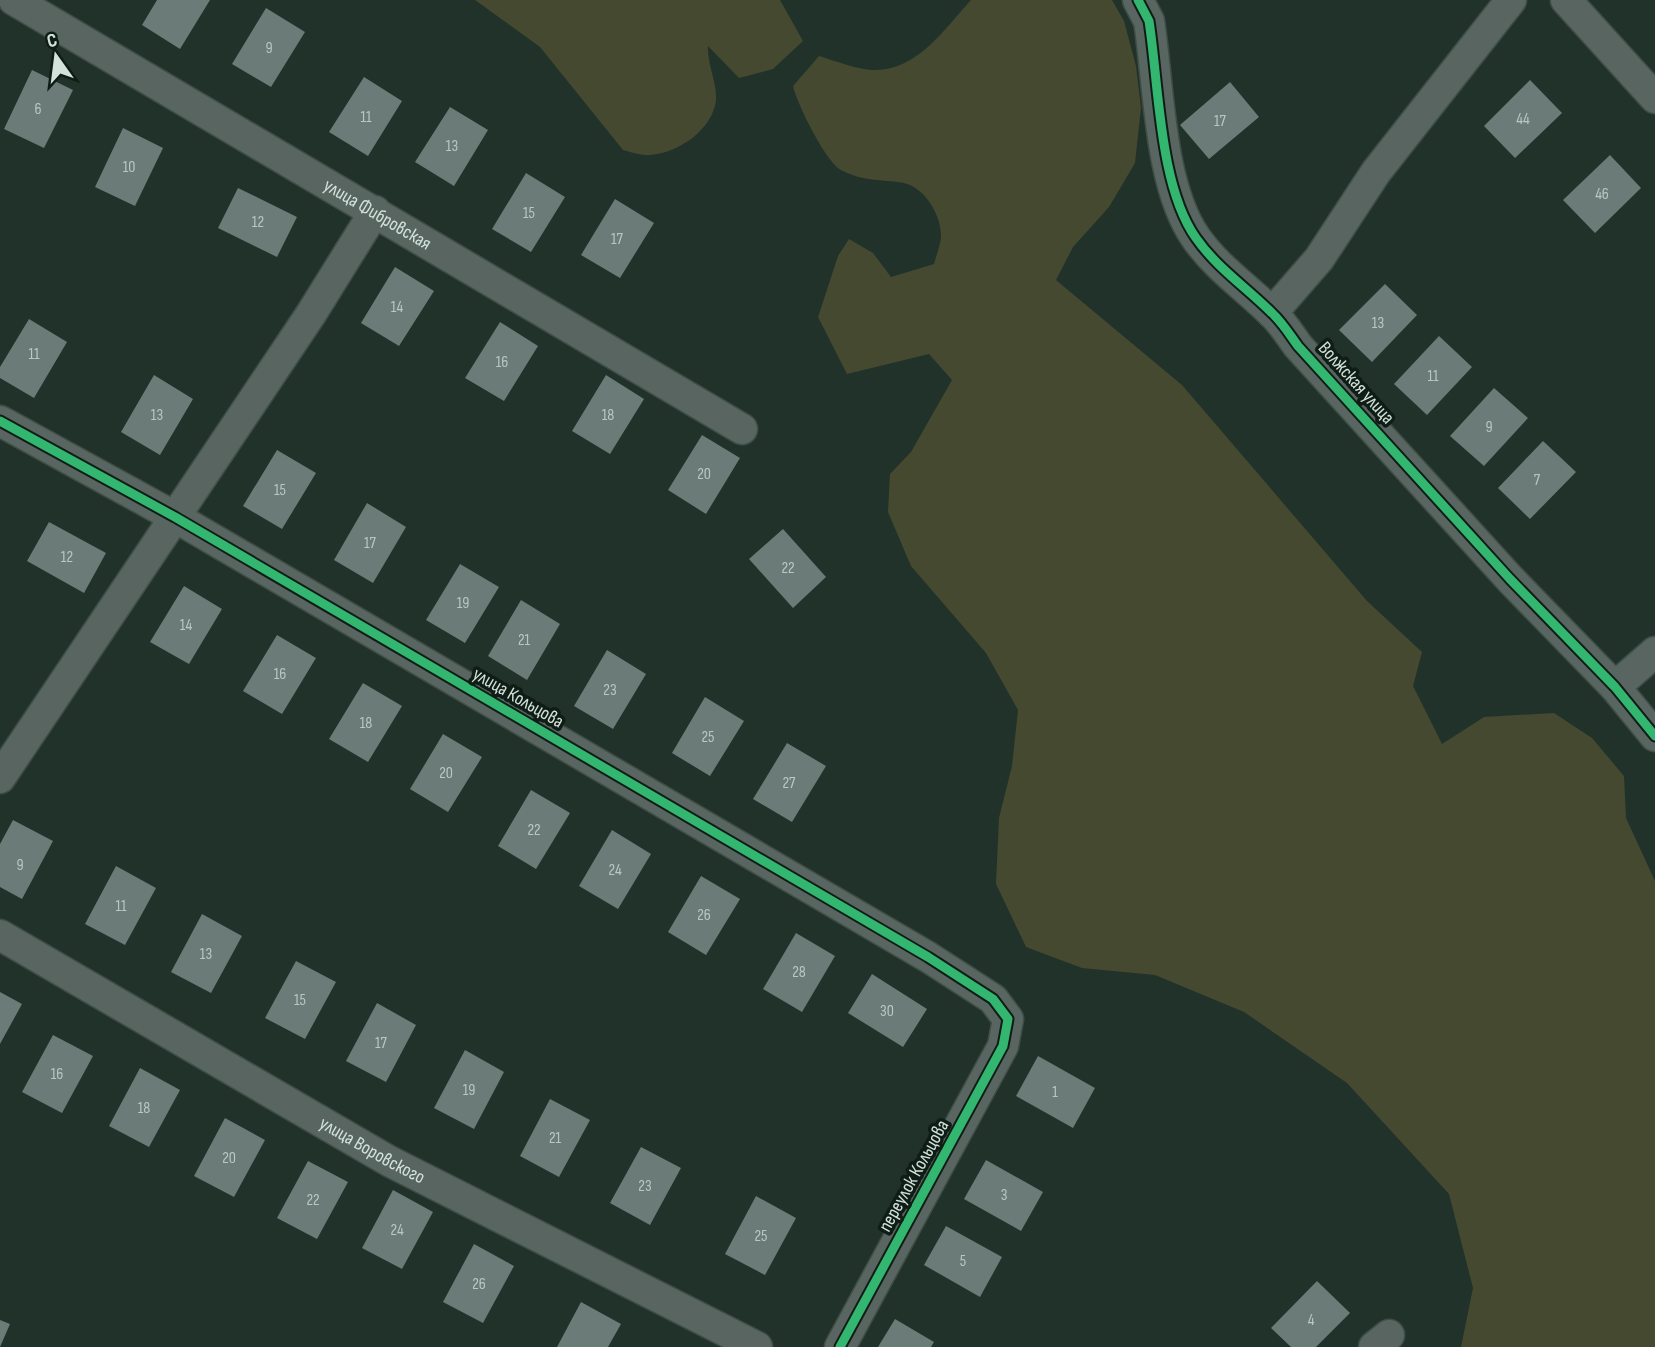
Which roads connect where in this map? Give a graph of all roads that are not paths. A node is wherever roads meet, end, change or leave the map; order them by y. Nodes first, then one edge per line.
1 (14, 0) edge
2 (1138, 0) edge
3 (1511, 0) edge
4 (1566, 0) edge
5 (1655, 98) edge
6 (375, 211) junction
7 (1272, 313) junction
8 (0, 421) edge
9 (742, 429) dead end
10 (174, 517) junction
11 (1655, 652) edge
12 (1615, 687) junction
13 (1655, 736) edge
14 (0, 778) edge
15 (0, 935) edge
16 (1008, 1018) joint
17 (757, 1347) edge
18 (840, 1347) edge

1 - 6 street, улица Фибровская
2 - 7 street, Волжская улица
3 - 7 street
4 - 5 street
6 - 9 street, улица Фибровская
6 - 10 street
7 - 12 street, Волжская улица
8 - 10 street, улица Кольцова
10 - 14 street
10 - 16 street, улица Кольцова
11 - 12 street
12 - 13 street, Волжская улица
15 - 17 street, улица Воровского
16 - 18 street, переулок Кольцова

